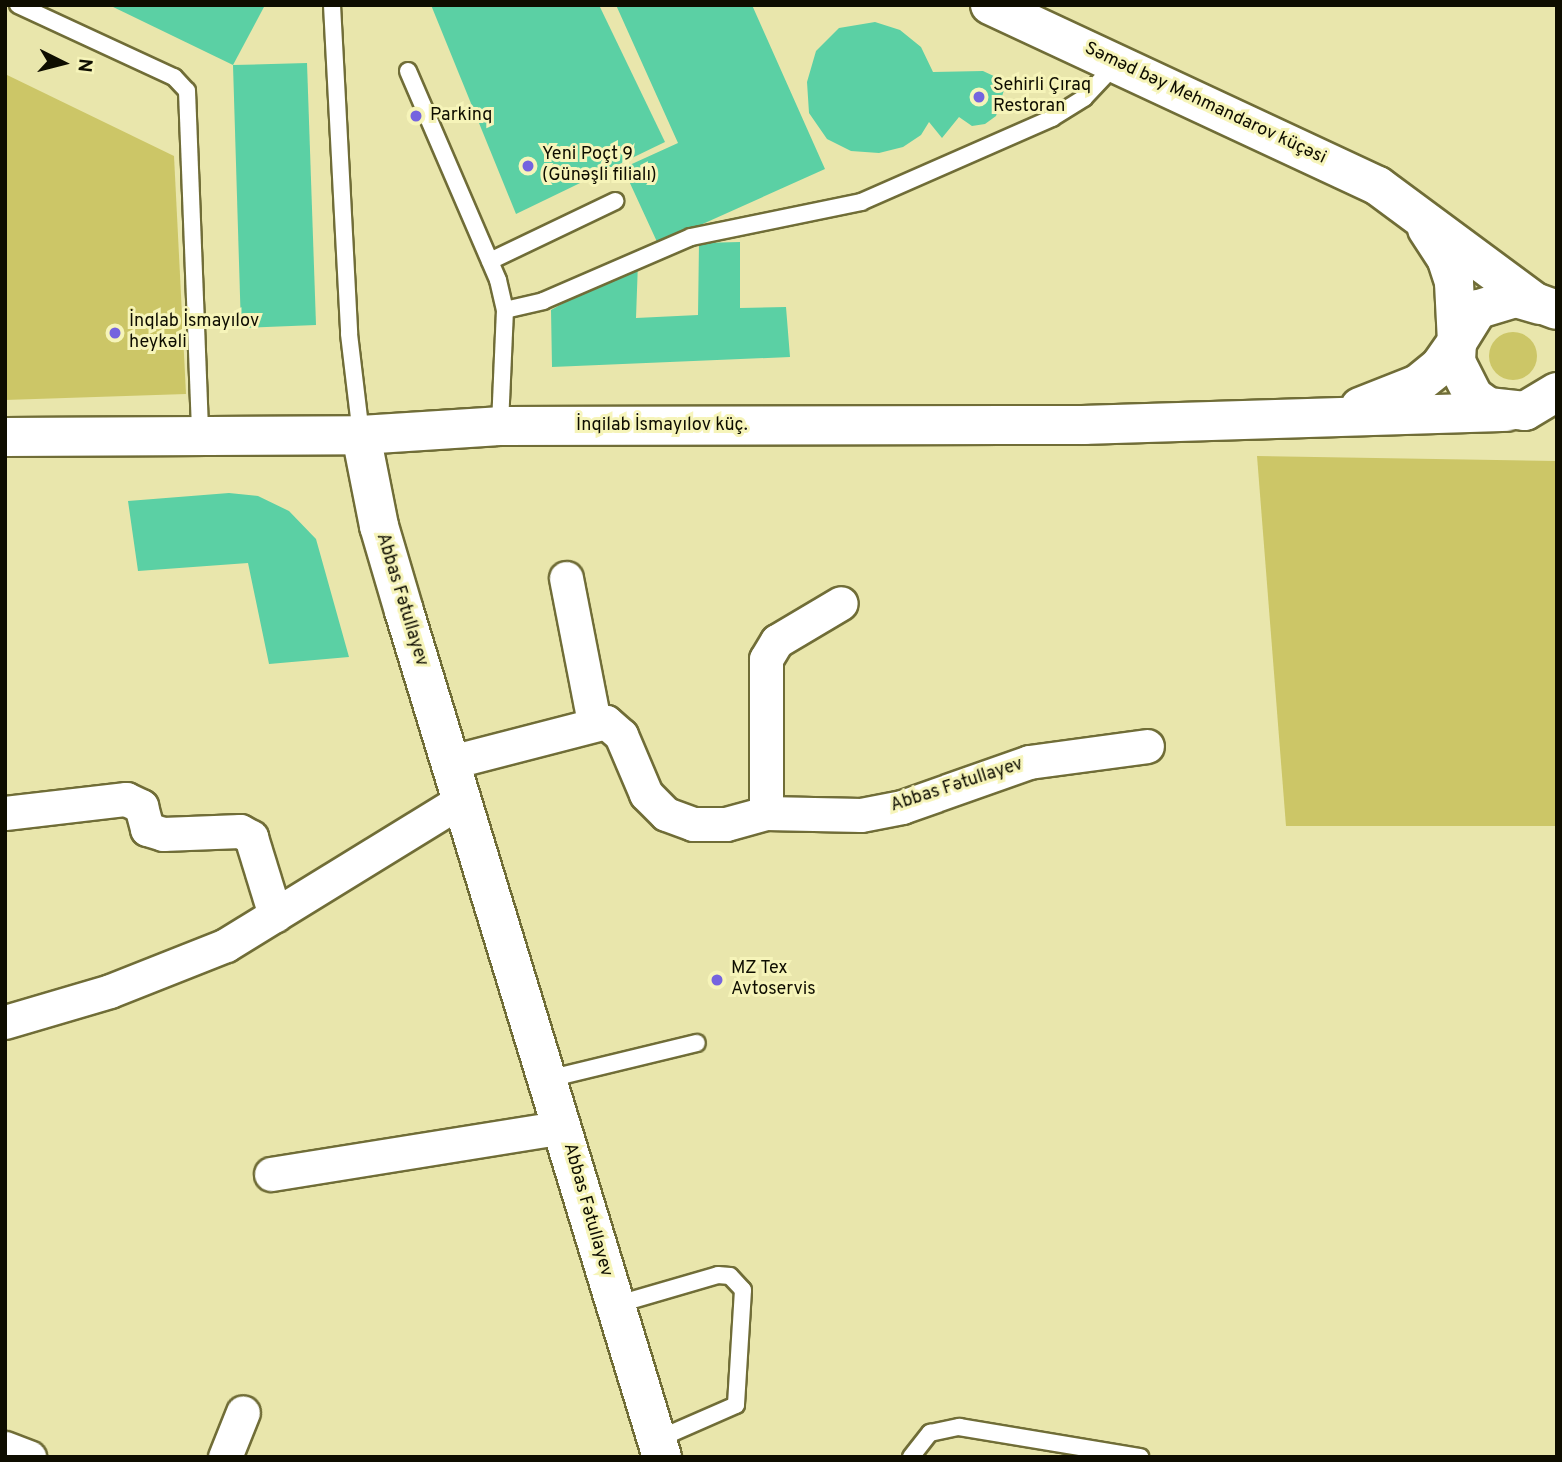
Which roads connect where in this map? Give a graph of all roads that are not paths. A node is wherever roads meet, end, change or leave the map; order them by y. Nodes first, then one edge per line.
1 (18, 5) edge
2 (332, 5) edge
3 (990, 5) edge
4 (1028, 13) edge
5 (1116, 64) junction
6 (408, 71) dead end
7 (615, 201) dead end
8 (1415, 210) junction
9 (490, 261) junction
10 (505, 310) junction
11 (1549, 310) edge
12 (1457, 342) junction
13 (1536, 406) edge
14 (1318, 420) junction
15 (500, 426) junction
16 (360, 435) junction
17 (200, 436) junction
18 (5, 437) edge
19 (566, 578) dead end
20 (841, 603) dead end
21 (594, 722) junction
22 (1147, 746) dead end
23 (451, 762) junction
24 (462, 800) junction
25 (766, 813) junction
26 (5, 814) edge
27 (275, 915) junction
28 (5, 1022) edge
29 (697, 1043) dead end
30 (548, 1079) junction
31 (563, 1126) junction
32 (271, 1174) dead end
33 (615, 1305) junction
34 (243, 1412) dead end
35 (5, 1448) edge
36 (659, 1449) edge
37 (29, 1457) edge
38 (225, 1457) edge
39 (911, 1457) edge
40 (1141, 1457) edge

1 - 17 lane
2 - 16 lane
3 - 4 main road, Səməd bəy Mehmandarov küçəsi
4 - 5 main road, Səməd bəy Mehmandarov küçəsi
5 - 8 main road, Səməd bəy Mehmandarov küçəsi
5 - 10 lane
6 - 9 lane
7 - 9 lane
8 - 11 main road, Səməd bəy Mehmandarov küçəsi
8 - 12 main road
9 - 10 lane
10 - 15 lane
11 - 12 main road
12 - 13 main road
12 - 14 main road
13 - 14 main road
14 - 15 main road, İnqilab İsmayılov küç.
15 - 16 main road, İnqilab İsmayılov küç.
16 - 17 main road, İnqilab İsmayılov küç.
16 - 23 main road, Abbas Fətullayev
17 - 18 main road, İnqilab İsmayılov küç.
19 - 21 street
20 - 25 street
21 - 23 street
21 - 25 street, Abbas Fətullayev
22 - 25 street, Abbas Fətullayev
23 - 24 main road, Abbas Fətullayev
24 - 27 street
24 - 30 main road, Abbas Fətullayev
26 - 27 street
27 - 28 street
29 - 30 lane
30 - 31 main road, Abbas Fətullayev
31 - 32 street
31 - 33 main road, Abbas Fətullayev
33 - 36 main road, Abbas Fətullayev
33 - 36 lane
34 - 38 street
35 - 37 street
39 - 40 lane

